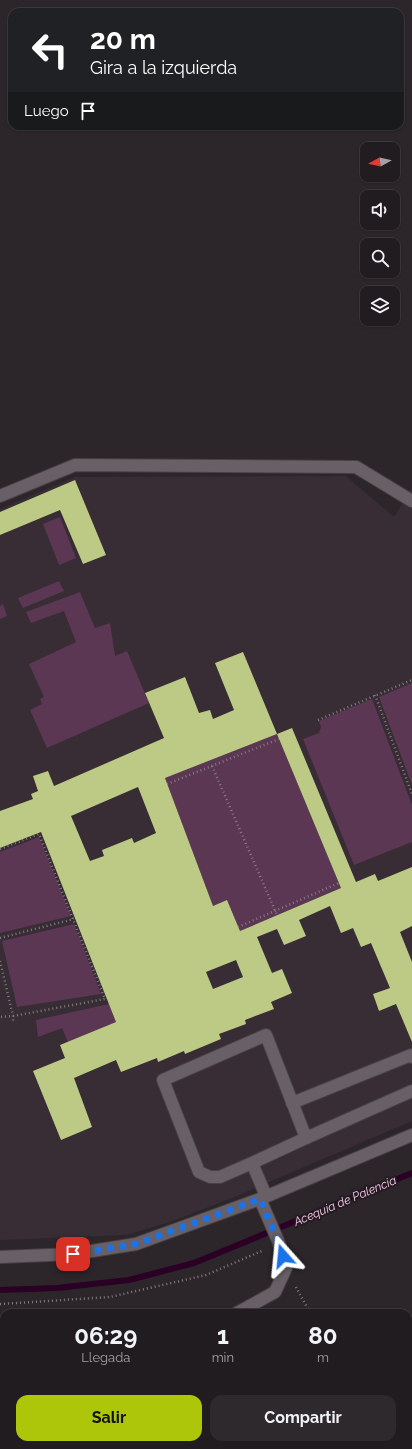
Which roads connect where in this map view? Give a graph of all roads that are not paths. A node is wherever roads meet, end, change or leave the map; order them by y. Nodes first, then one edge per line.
1 (0, 496) edge
2 (412, 501) edge
3 (412, 1057) edge
4 (412, 1091) edge
5 (292, 1103) junction
6 (412, 1134) edge
7 (306, 1138) junction
8 (252, 1163) junction
9 (263, 1198) junction
10 (0, 1257) edge
11 (244, 1309) edge

1 - 2 street
3 - 5 street
4 - 7 street
5 - 7 street
5 - 8 street
6 - 9 street
7 - 8 street
8 - 9 street
9 - 10 street
9 - 11 street

